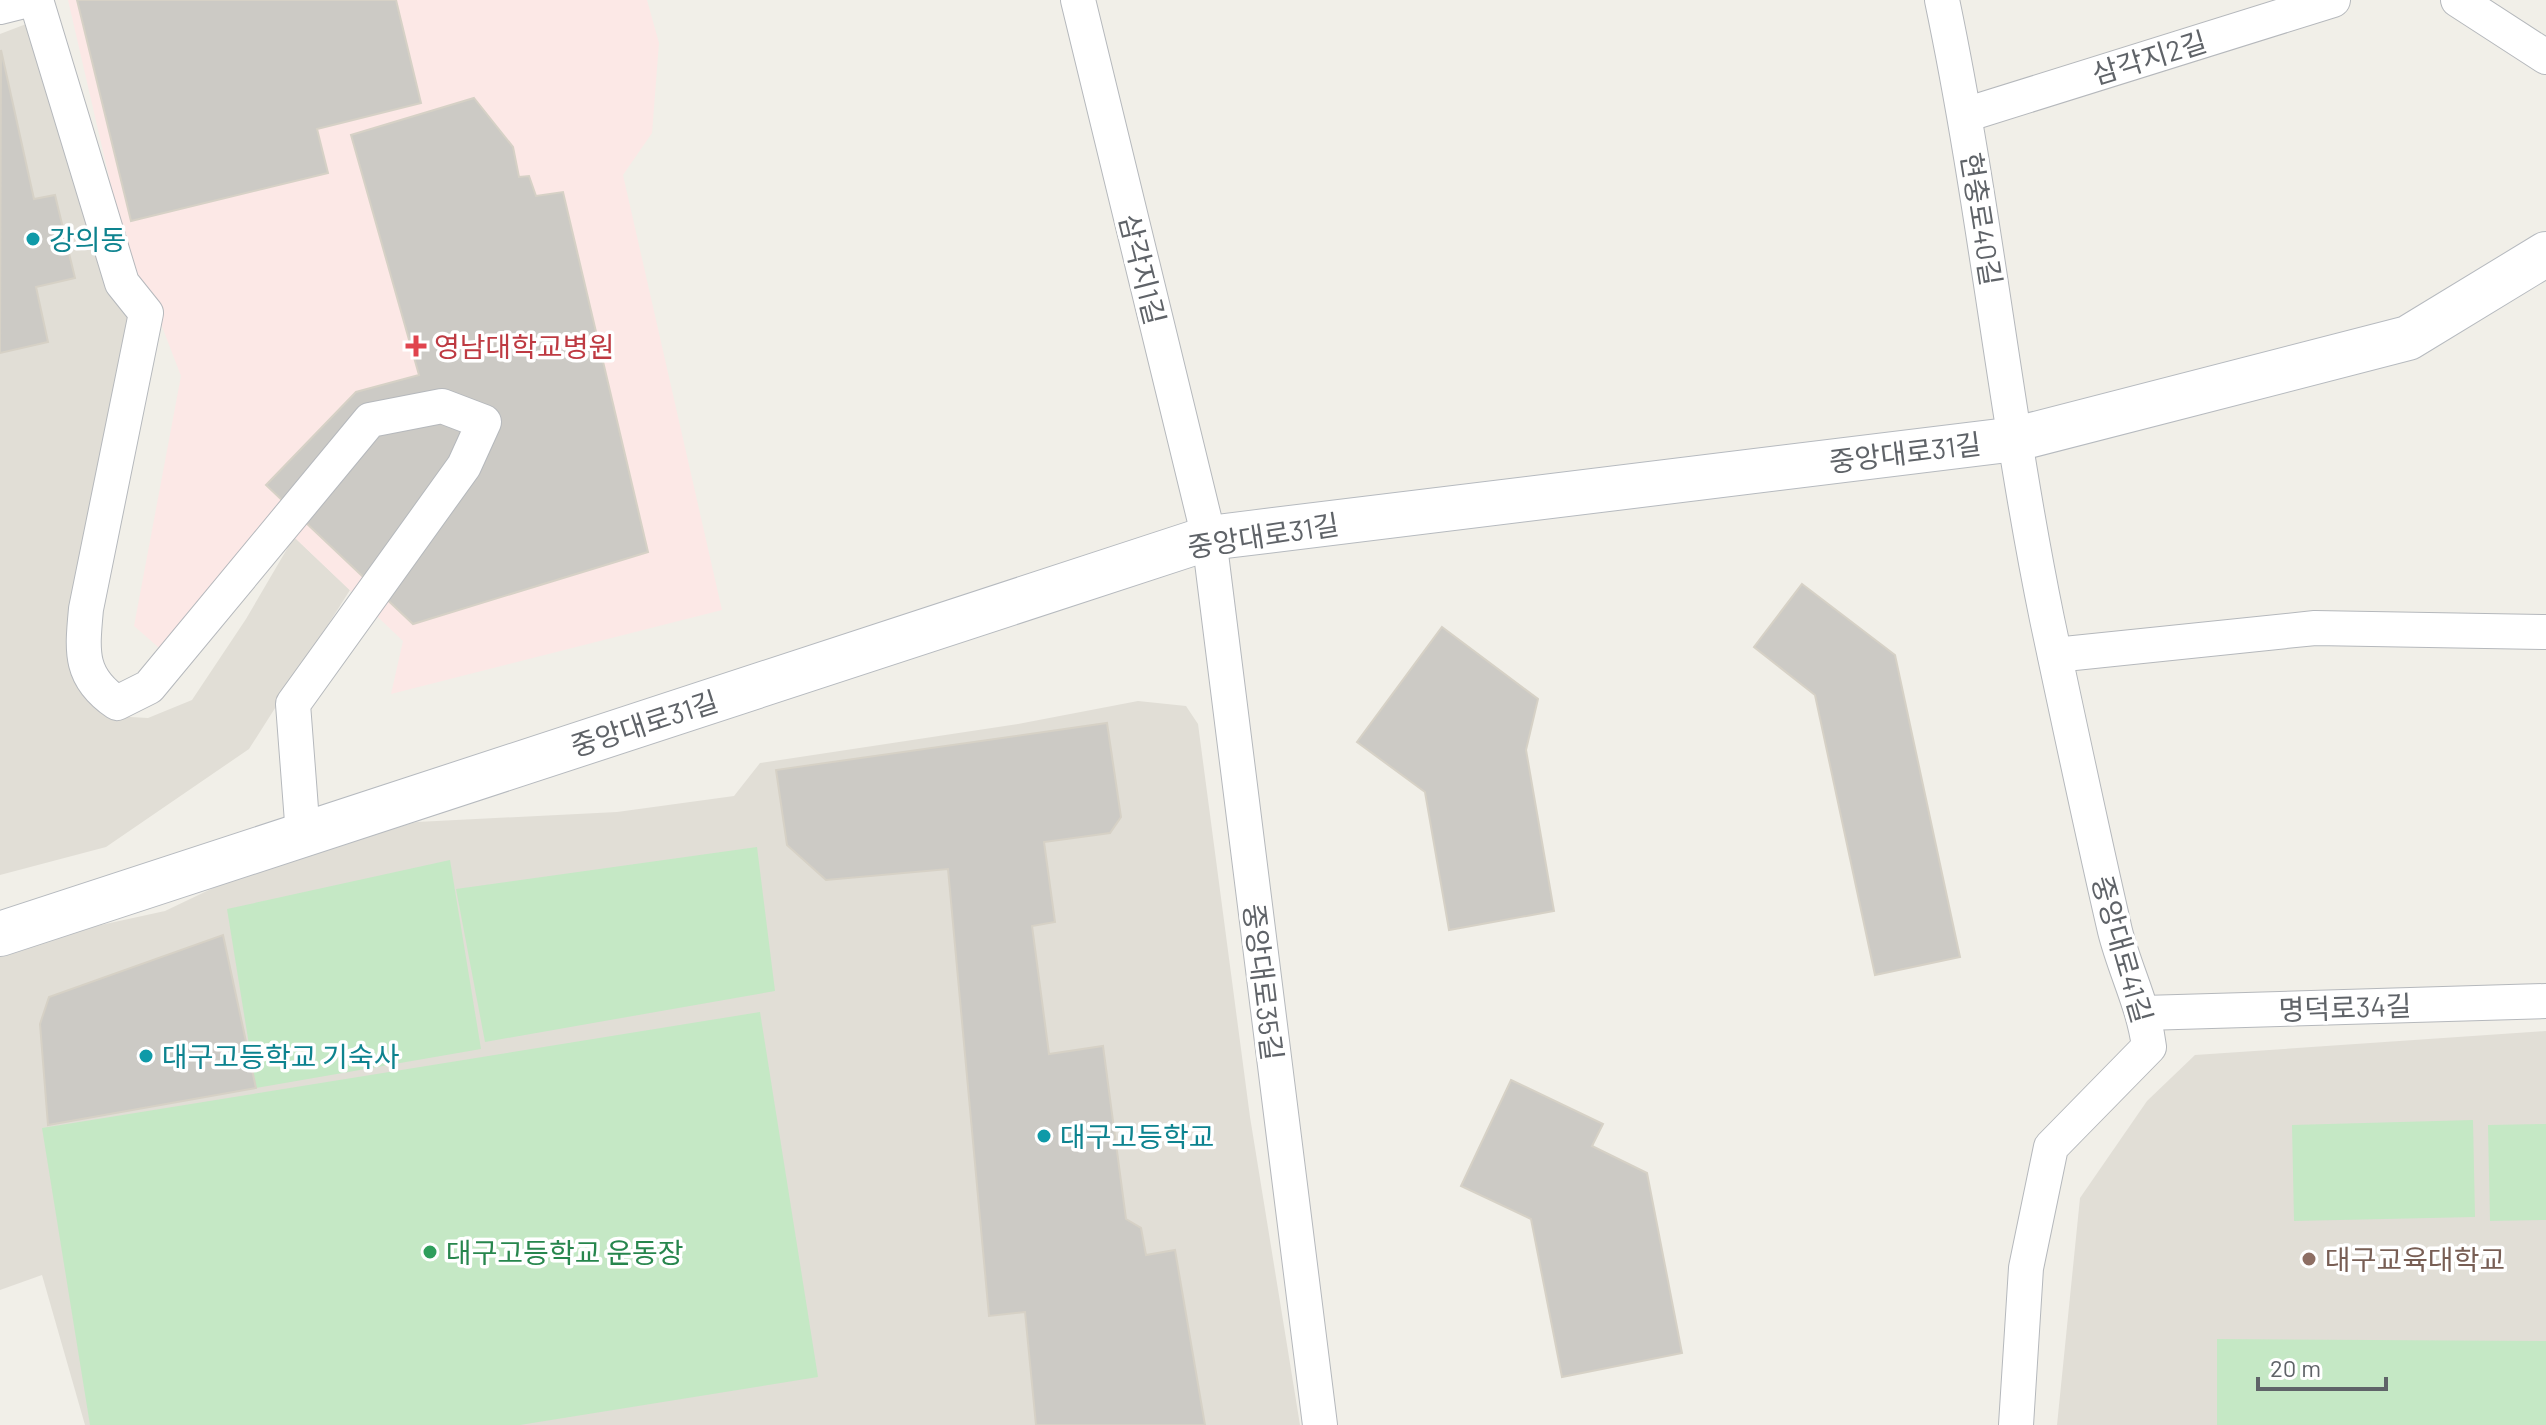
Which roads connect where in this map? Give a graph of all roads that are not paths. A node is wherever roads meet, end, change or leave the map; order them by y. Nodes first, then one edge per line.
1 (28, 0) edge
2 (36, 0) edge
3 (1078, 0) edge
4 (1942, 0) edge
5 (2333, 0) edge
6 (2458, 0) edge
7 (0, 7) edge
8 (2546, 57) edge
9 (1965, 115) junction
10 (2546, 254) edge
11 (2016, 439) junction
12 (1209, 538) junction
13 (2546, 632) edge
14 (2055, 655) junction
15 (303, 835) junction
16 (0, 934) edge
17 (2546, 1001) edge
18 (2144, 1013) junction
19 (1320, 1425) edge
20 (2016, 1425) edge

1 - 7 street
2 - 15 street
3 - 12 street, 삼각지1길
4 - 9 street, 현충로40길
5 - 9 street, 삼각지2길
6 - 8 street
9 - 11 street, 현충로40길
10 - 11 street, 중앙대로31길
11 - 12 street, 중앙대로31길
11 - 14 street, 중앙대로41길
12 - 15 street, 중앙대로31길
12 - 19 street, 중앙대로35길
13 - 14 street
14 - 18 street, 중앙대로41길
15 - 16 street, 중앙대로31길
17 - 18 street, 명덕로34길
18 - 20 street, 중앙대로41길

